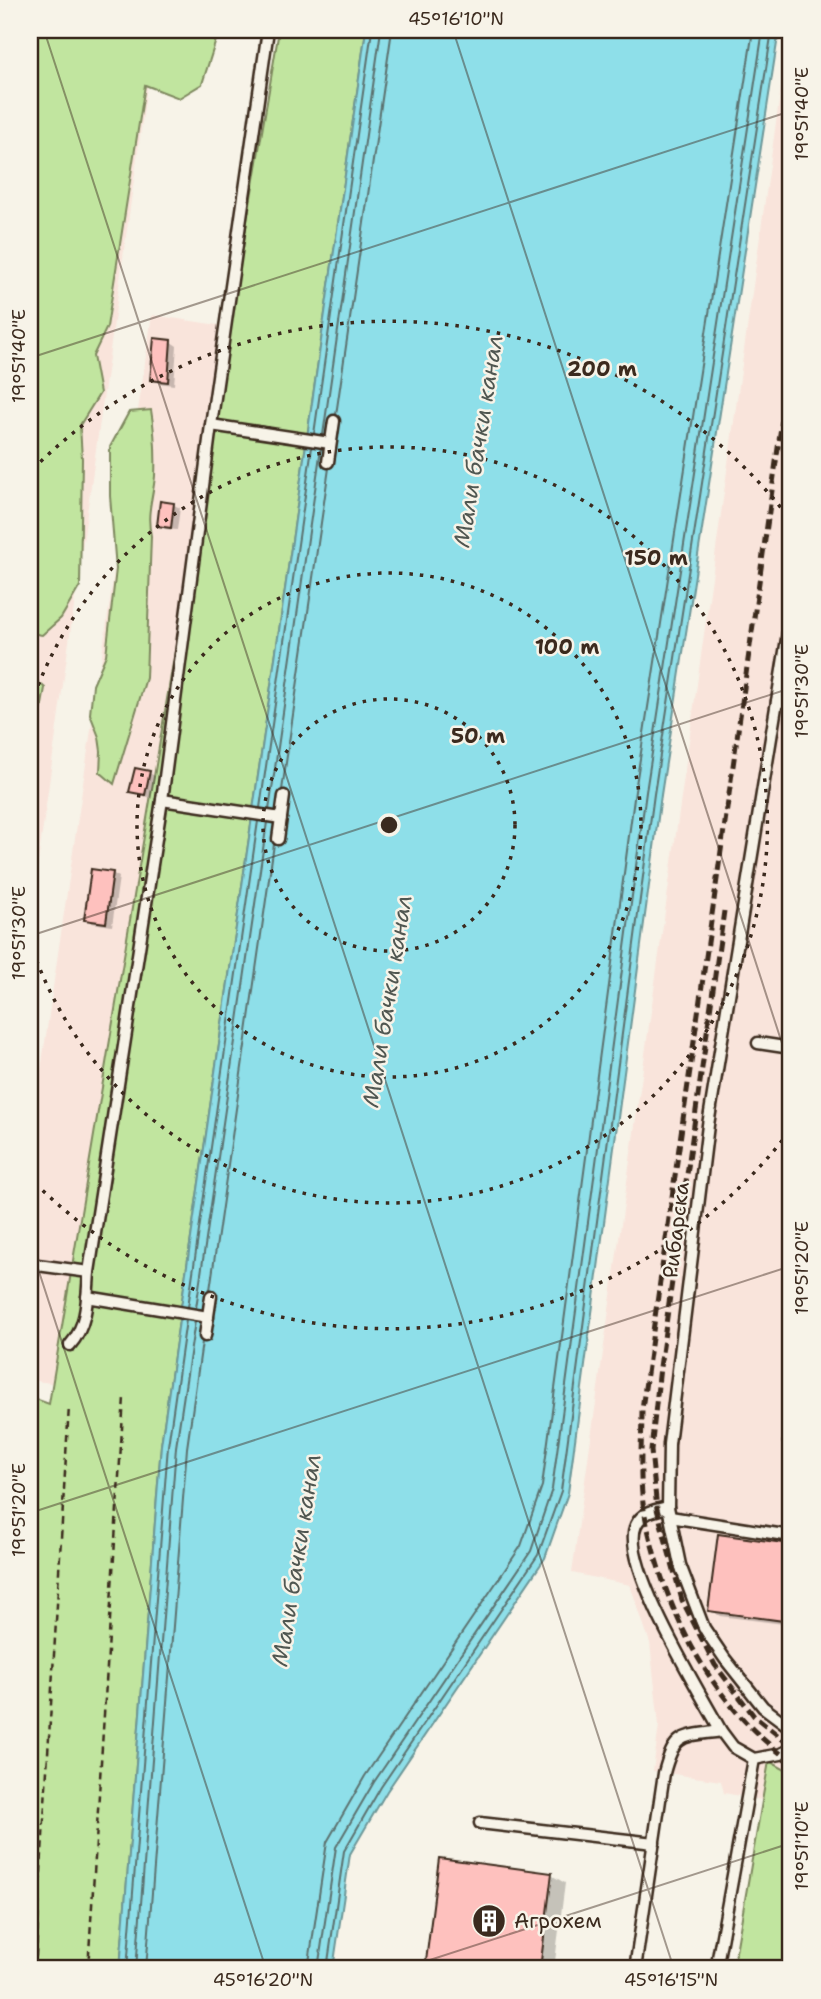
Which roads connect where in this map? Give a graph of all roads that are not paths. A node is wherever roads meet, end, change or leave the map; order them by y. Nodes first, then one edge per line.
1 (268, 30) edge
2 (334, 421) dead end
3 (211, 425) junction
4 (330, 443) junction
5 (328, 462) dead end
6 (791, 614) edge
7 (777, 701) junction
8 (791, 703) edge
9 (284, 796) dead end
10 (162, 800) junction
11 (281, 818) junction
12 (278, 839) dead end
13 (758, 1043) dead end
14 (791, 1048) edge
15 (30, 1264) edge
16 (89, 1272) junction
17 (211, 1296) dead end
18 (87, 1297) junction
19 (208, 1317) junction
20 (205, 1336) dead end
21 (70, 1345) dead end
22 (669, 1512) junction
23 (791, 1536) edge
24 (791, 1728) edge
25 (721, 1731) junction
26 (791, 1749) edge
27 (754, 1759) junction
28 (480, 1823) dead end
29 (654, 1843) junction
30 (635, 1969) edge
31 (716, 1969) edge

1 - 3 lane
2 - 4 lane
3 - 4 lane
3 - 10 lane
4 - 5 lane
6 - 7 lane, Рибарска
7 - 8 lane
7 - 22 lane, Рибарска
9 - 11 lane
10 - 11 lane
10 - 16 lane
11 - 12 lane
13 - 14 lane
15 - 16 lane
16 - 18 lane
17 - 19 lane
18 - 19 lane
18 - 21 lane
19 - 20 lane
22 - 23 lane
22 - 24 lane, Рибарска
22 - 25 lane
25 - 27 lane
25 - 29 lane
26 - 27 lane
27 - 31 lane
28 - 29 lane
29 - 30 lane

